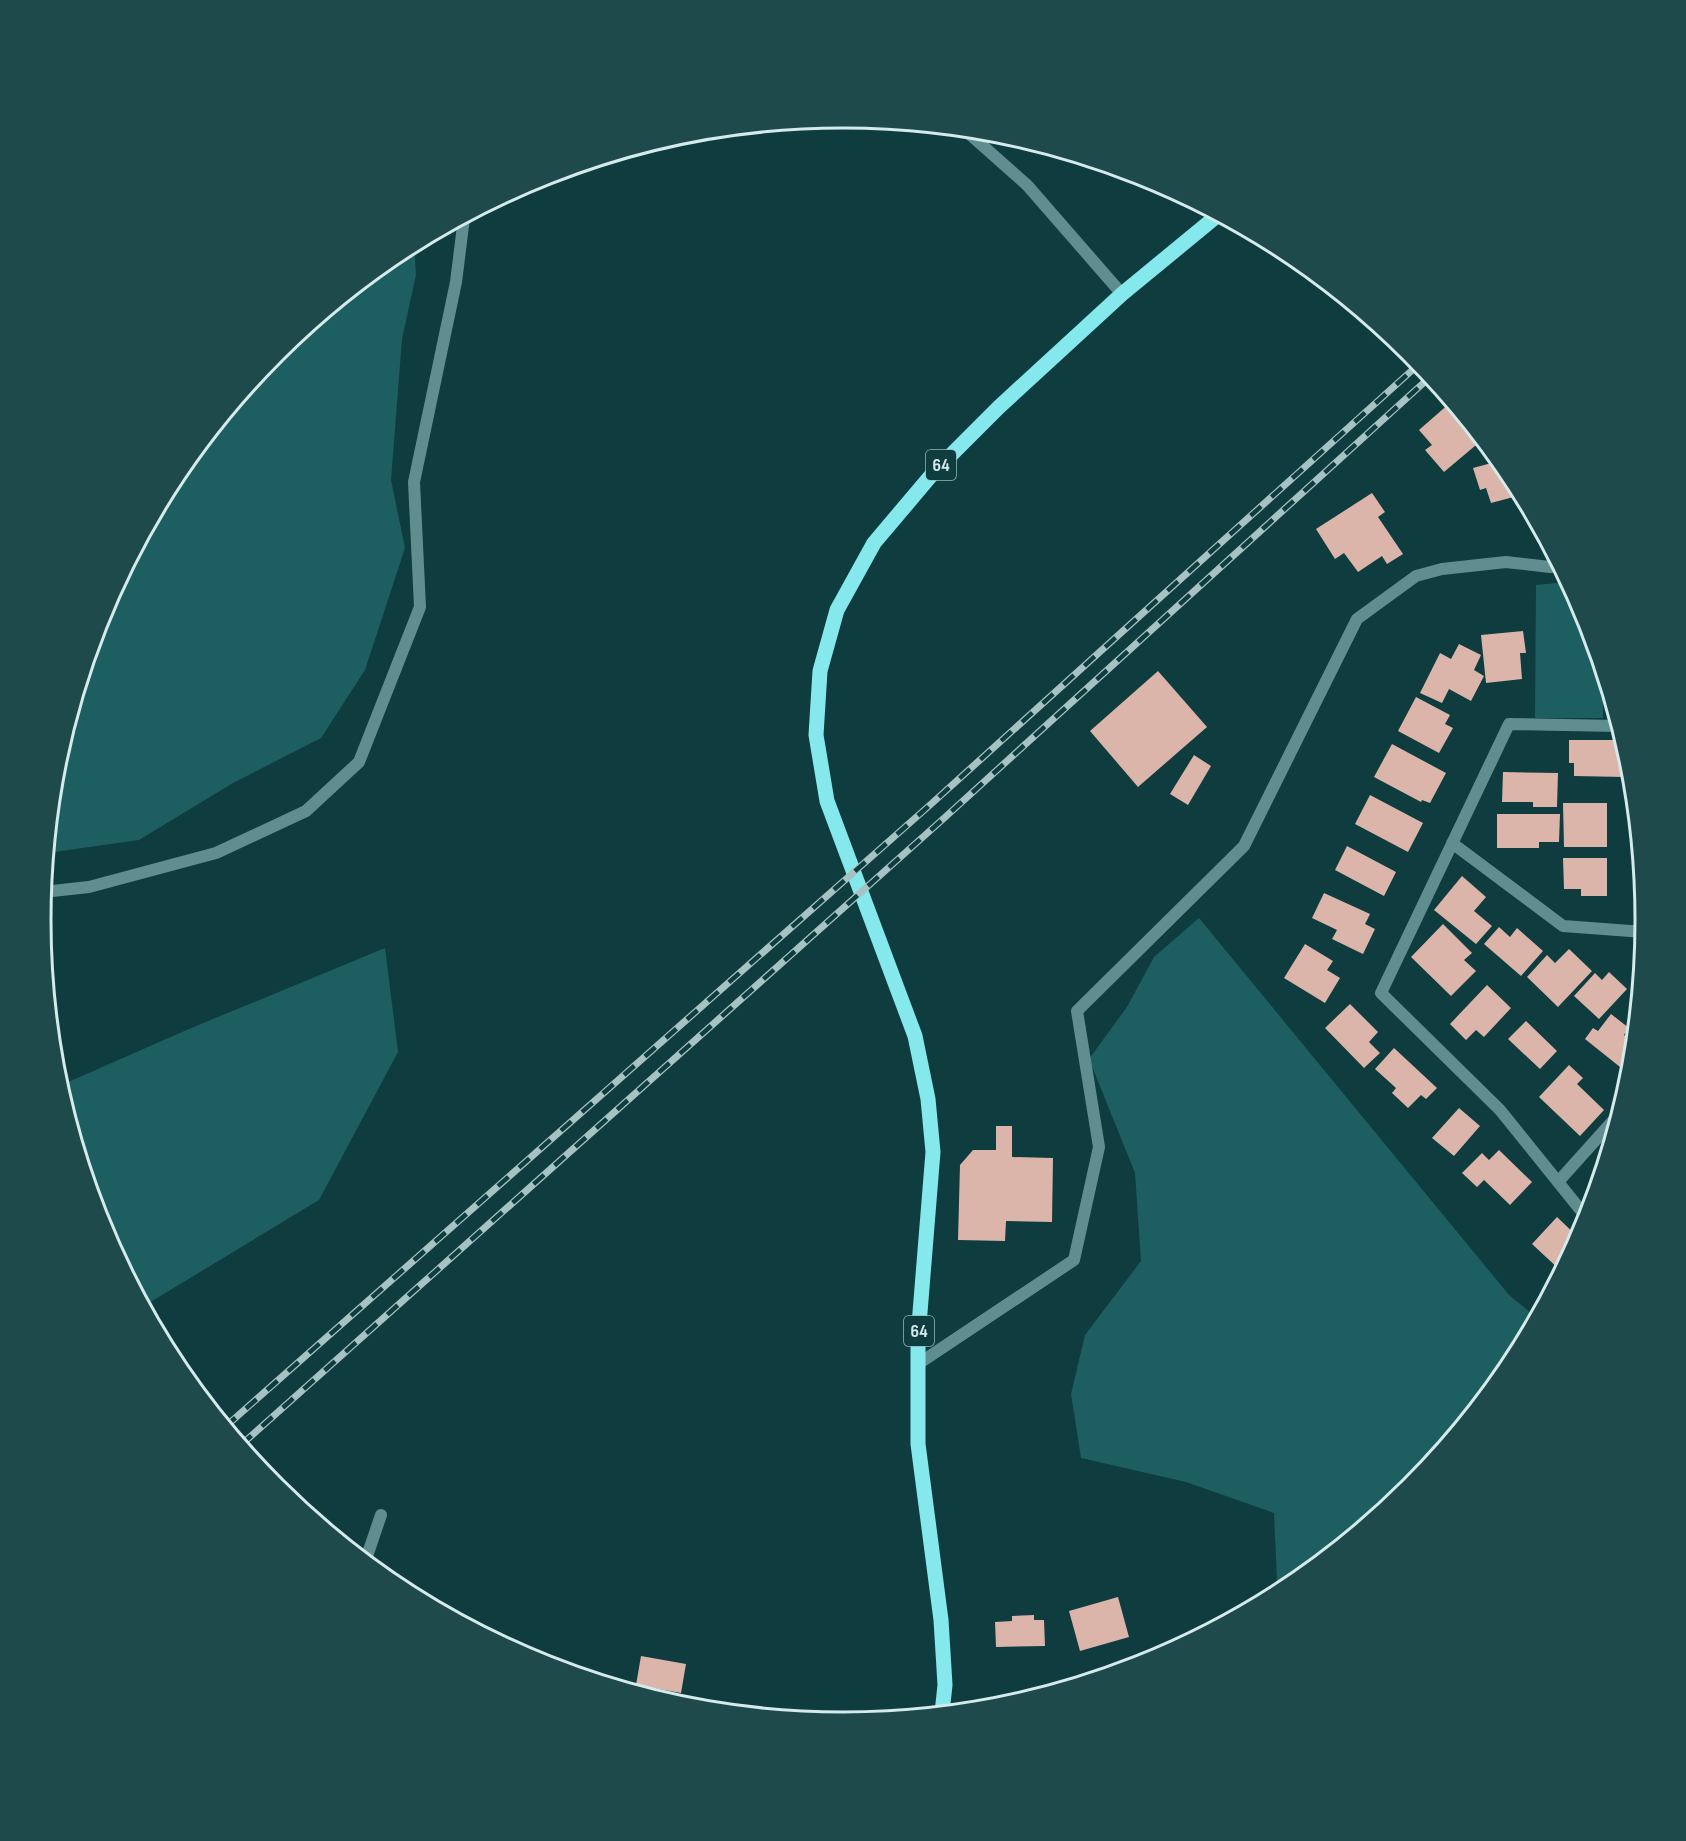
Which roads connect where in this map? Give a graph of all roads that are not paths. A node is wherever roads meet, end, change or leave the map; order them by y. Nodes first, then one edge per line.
1 (977, 140) edge
2 (1212, 220) edge
3 (463, 226) edge
4 (1122, 294) junction
5 (1551, 567) edge
6 (1610, 726) edge
7 (1452, 843) junction
8 (52, 891) edge
9 (1635, 931) edge
10 (1607, 1127) edge
11 (1558, 1182) junction
12 (1580, 1210) edge
13 (918, 1364) junction
14 (381, 1515) dead end
15 (368, 1554) edge
16 (943, 1706) edge

1 - 4 street
2 - 4 main road, 64
3 - 8 street
4 - 13 main road, 64
5 - 13 street
6 - 7 street
7 - 9 street
7 - 11 street
10 - 11 street
11 - 12 street
13 - 16 main road, 64
14 - 15 street

